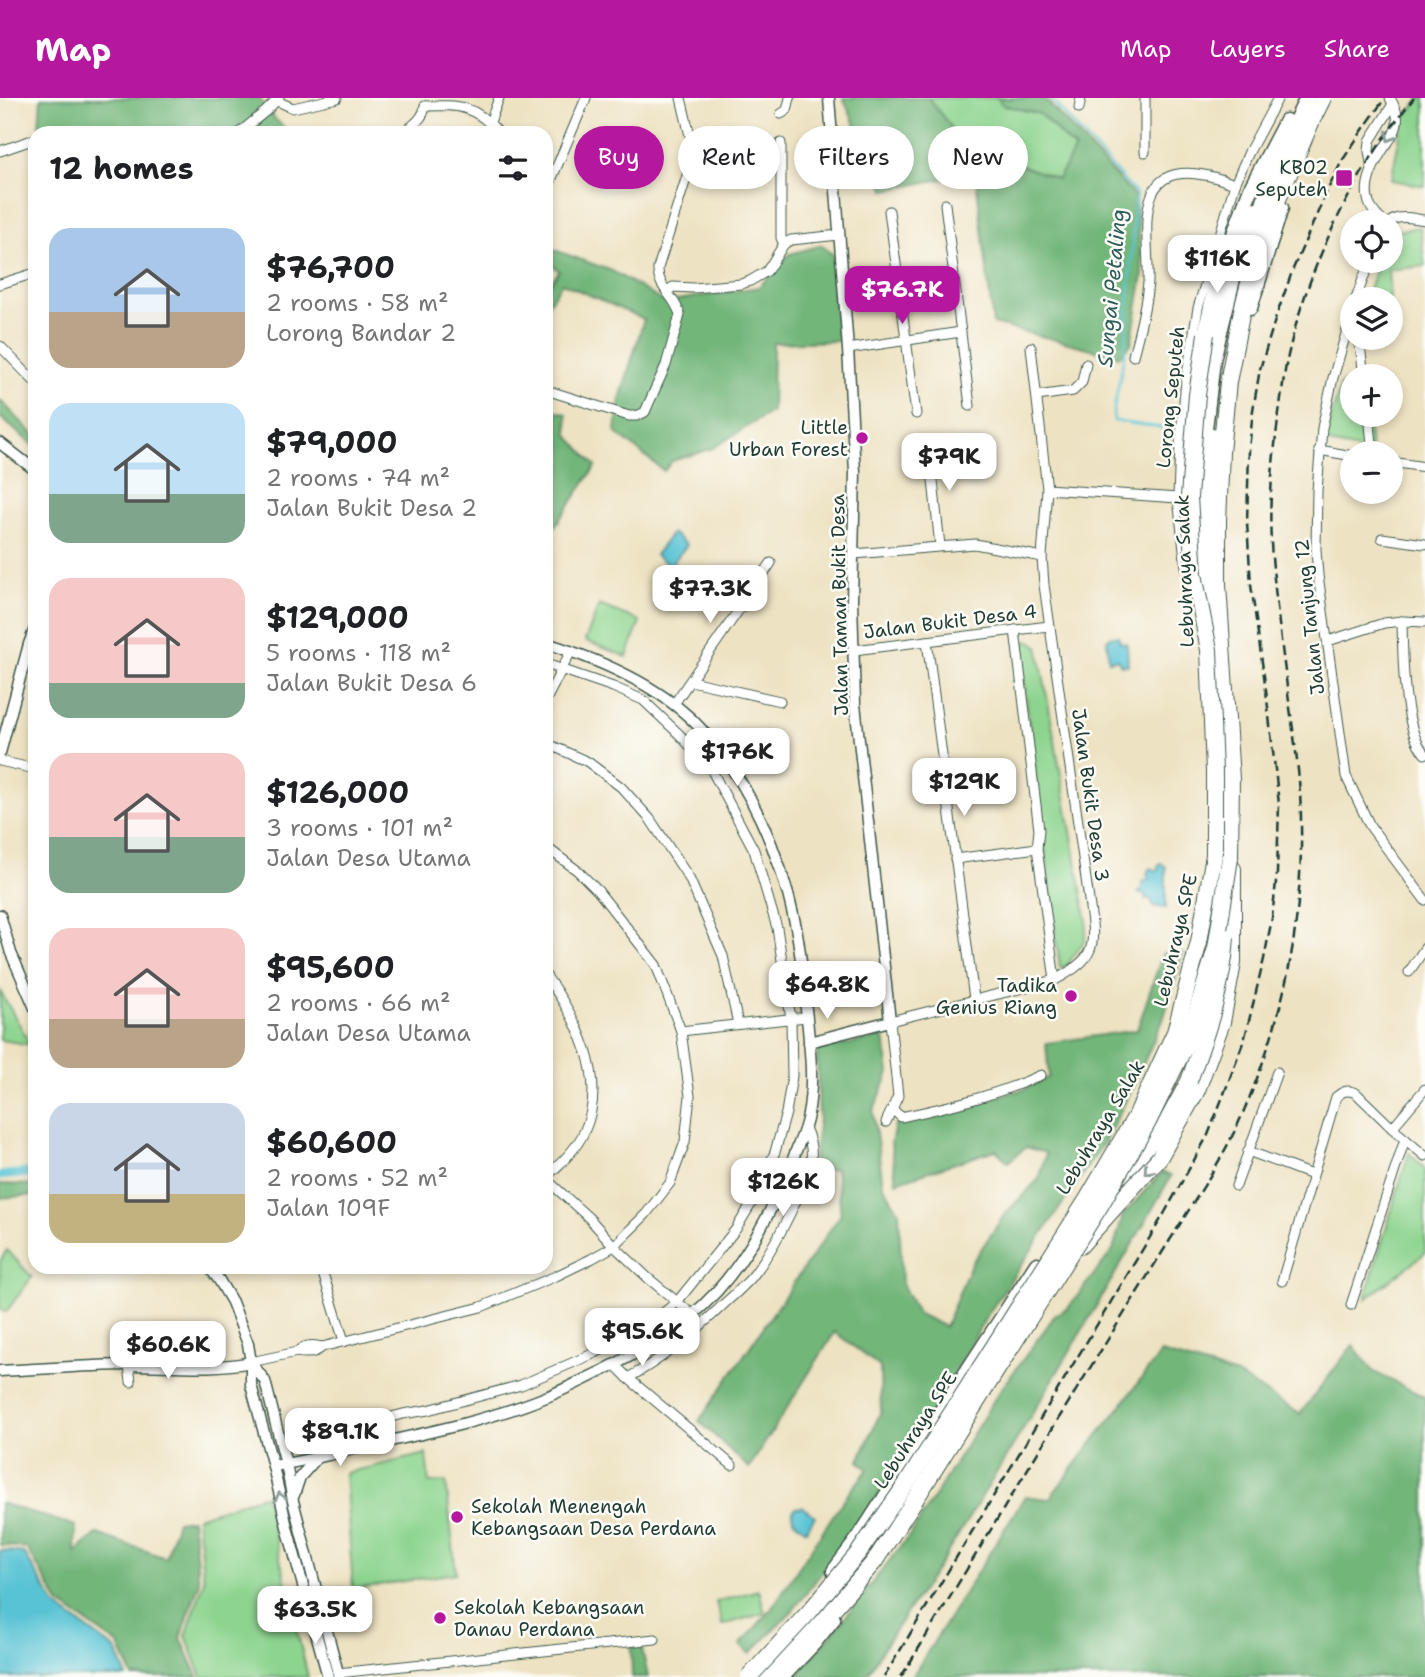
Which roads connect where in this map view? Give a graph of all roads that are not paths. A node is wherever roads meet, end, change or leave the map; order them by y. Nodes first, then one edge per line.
1 (337, 98) edge
2 (416, 98) edge
3 (499, 98) edge
4 (586, 98) edge
5 (681, 98) edge
6 (790, 98) edge
7 (829, 98) edge
8 (1145, 98) edge
9 (1278, 98) edge
10 (1298, 98) edge
11 (1307, 98) edge
12 (1313, 98) edge
13 (1323, 98) edge
14 (1331, 98) edge
15 (278, 99) edge
16 (1391, 101) edge
17 (425, 106) junction
18 (781, 114) dead end
19 (490, 122) junction
20 (247, 126) edge
21 (412, 126) edge
22 (493, 126) edge
23 (28, 141) edge
24 (780, 143) dead end
25 (0, 151) edge
26 (1145, 152) dead end
27 (1372, 169) junction
28 (553, 173) edge
29 (1235, 184) junction
30 (945, 204) dead end
31 (1371, 210) edge
32 (890, 211) dead end
33 (1403, 218) edge
34 (1425, 220) edge
35 (839, 235) junction
36 (784, 244) junction
37 (28, 275) edge
38 (1219, 275) junction
39 (0, 284) edge
40 (667, 291) junction
41 (961, 332) junction
42 (907, 340) junction
43 (0, 346) edge
44 (1031, 347) dead end
45 (848, 349) junction
46 (1341, 350) edge
47 (1133, 356) dead end
48 (1213, 360) junction
49 (1086, 364) dead end
50 (28, 375) edge
51 (553, 392) edge
52 (1037, 396) junction
53 (970, 405) dead end
54 (916, 414) dead end
55 (0, 443) edge
56 (929, 443) dead end
57 (1319, 450) junction
58 (1340, 454) edge
59 (1403, 464) edge
60 (28, 465) edge
61 (1425, 467) edge
62 (1047, 489) junction
63 (1178, 498) junction
64 (1382, 537) dead end
65 (1425, 544) edge
66 (940, 546) junction
67 (854, 554) junction
68 (1042, 557) junction
69 (771, 563) dead end
70 (1402, 621) junction
71 (1425, 622) edge
72 (1049, 626) junction
73 (1203, 629) junction
74 (1015, 630) junction
75 (927, 641) junction
76 (1328, 641) junction
77 (553, 645) edge
78 (854, 650) junction
79 (1209, 650) junction
80 (571, 651) junction
81 (28, 658) edge
82 (553, 666) edge
83 (562, 668) junction
84 (691, 681) junction
85 (553, 686) edge
86 (780, 701) dead end
87 (674, 704) junction
88 (553, 746) edge
89 (0, 753) edge
90 (1425, 754) edge
91 (0, 761) edge
92 (28, 767) edge
93 (1037, 848) junction
94 (553, 852) edge
95 (1231, 854) junction
96 (955, 859) junction
97 (1425, 900) edge
98 (0, 915) edge
99 (1425, 948) edge
100 (1409, 972) dead end
101 (1055, 980) junction
102 (553, 986) edge
103 (28, 993) edge
104 (974, 999) junction
105 (806, 1017) junction
106 (791, 1019) junction
107 (890, 1021) junction
108 (738, 1024) junction
109 (681, 1031) junction
110 (809, 1042) junction
111 (1277, 1072) dead end
112 (1041, 1075) dead end
113 (1425, 1088) edge
114 (892, 1109) junction
115 (886, 1122) dead end
116 (805, 1128) junction
117 (1392, 1128) junction
118 (1405, 1139) junction
119 (1248, 1151) junction
120 (1425, 1156) edge
121 (553, 1171) edge
122 (1312, 1175) junction
123 (553, 1185) edge
124 (1236, 1186) dead end
125 (1104, 1195) junction
126 (614, 1246) junction
127 (1059, 1269) junction
128 (214, 1274) edge
129 (323, 1274) edge
130 (1282, 1281) dead end
131 (677, 1302) junction
132 (1351, 1305) dead end
133 (693, 1315) junction
134 (344, 1341) junction
135 (251, 1362) junction
136 (615, 1364) junction
137 (129, 1365) junction
138 (0, 1371) edge
139 (628, 1378) junction
140 (131, 1382) dead end
141 (281, 1445) junction
142 (318, 1457) junction
143 (286, 1464) junction
144 (732, 1465) dead end
145 (273, 1466) junction
146 (293, 1501) junction
147 (655, 1639) dead end
148 (335, 1676) edge
149 (741, 1677) edge
150 (749, 1677) edge
151 (766, 1677) edge
152 (782, 1677) edge

1 - 15 street
2 - 17 street
3 - 19 street
4 - 28 street
5 - 40 street
6 - 18 street
7 - 35 street, Jalan Taman Bukit Desa
8 - 26 street
9 - 29 street, Lorong Seputeh
10 - 38 highway
11 - 48 highway, Lebuhraya Salak
12 - 79 highway, Lebuhraya SPE, bridge
13 - 95 highway, Lebuhraya SPE
14 - 95 highway, Lebuhraya Salak
15 - 20 street
16 - 27 street
16 -> 27 street
17 - 19 street
17 - 21 street
19 - 22 street
23 - 25 street
24 - 36 street
27 - 31 street
29 - 47 street
29 - 63 street, Lorong Seputeh
30 - 41 street
32 - 42 street
33 - 34 street
35 - 36 street
35 - 45 street, Jalan Taman Bukit Desa
36 - 40 street
37 - 39 street
38 - 48 highway
38 - 79 highway, bridge
40 - 51 street
41 - 42 street
41 - 53 street
42 - 45 street
42 - 54 street
43 - 50 street
44 - 52 street, Jalan Bukit Desa 3
45 - 67 street, Jalan Taman Bukit Desa
46 - 57 street, Jalan Tanjung 12
48 - 73 highway, Lebuhraya Salak
49 - 52 street
52 - 62 street, Jalan Bukit Desa 3
55 - 60 street
56 - 66 street
57 - 58 street
57 - 76 street, Jalan Tanjung 12
59 - 61 street
62 - 63 street
62 - 68 street, Jalan Bukit Desa 3
63 - 73 street, Lorong Seputeh
64 - 65 street
66 - 67 street
66 - 68 street
67 - 78 street, Jalan Taman Bukit Desa
68 - 72 street, Jalan Bukit Desa 3
69 - 84 street
70 - 71 street
70 - 76 street
70 - 90 street
72 - 74 street, Jalan Bukit Desa 4
72 - 101 street, Jalan Bukit Desa 3
73 - 149 highway, Lebuhraya Salak
74 - 75 street, Jalan Bukit Desa 4
74 - 93 street
75 - 78 street, Jalan Bukit Desa 4
75 - 96 street
76 - 97 street, Jalan Tanjung 12
77 - 80 street
78 - 107 street, Jalan Taman Bukit Desa
79 - 150 highway, Lebuhraya SPE, bridge
80 - 83 street
80 - 87 street
81 - 89 street
82 - 83 street
83 - 85 street
83 - 106 street
84 - 86 street
84 - 87 street
87 - 105 street
88 - 108 street
91 - 92 street
93 - 96 street
93 - 101 street
94 - 109 street
95 - 125 highway, Lebuhraya Salak
95 - 125 highway, bridge
95 - 127 highway, Lebuhraya SPE, bridge
95 -> 127 highway, bridge
96 - 104 street
98 - 103 street
99 - 100 street
101 - 104 street, Jalan Bukit Desa 3
102 - 121 street
104 - 107 street, Jalan Bukit Desa 3
105 - 106 street
105 - 110 street
106 - 108 street
106 - 131 street
107 - 110 street, Jalan Bukit Desa 3
107 - 114 street, Jalan Taman Bukit Desa
108 - 109 street
109 - 126 street
110 - 116 street
111 - 119 street
112 - 114 street
113 - 117 street
114 - 115 street, Jalan Taman Bukit Desa
116 - 133 street
116 - 139 street
117 - 118 street
117 - 122 street
118 - 120 street
118 - 132 street
119 - 122 street
119 - 124 street
122 - 130 street
123 - 126 street
125 - 152 highway, Lebuhraya Salak
126 - 131 street
126 - 134 street
127 - 151 highway, Lebuhraya SPE, bridge
128 - 135 street
129 - 134 street
131 - 133 street
131 - 141 street
133 - 136 street
134 - 135 street
135 - 137 street
135 - 141 street
135 - 145 street
136 - 139 street
136 - 142 street
137 - 138 street
137 - 140 street
139 - 144 street
141 - 143 street
142 - 143 street
142 - 146 street
143 - 145 street
143 - 146 street
148 -> 145 street
146 - 148 street
147 - 148 street

